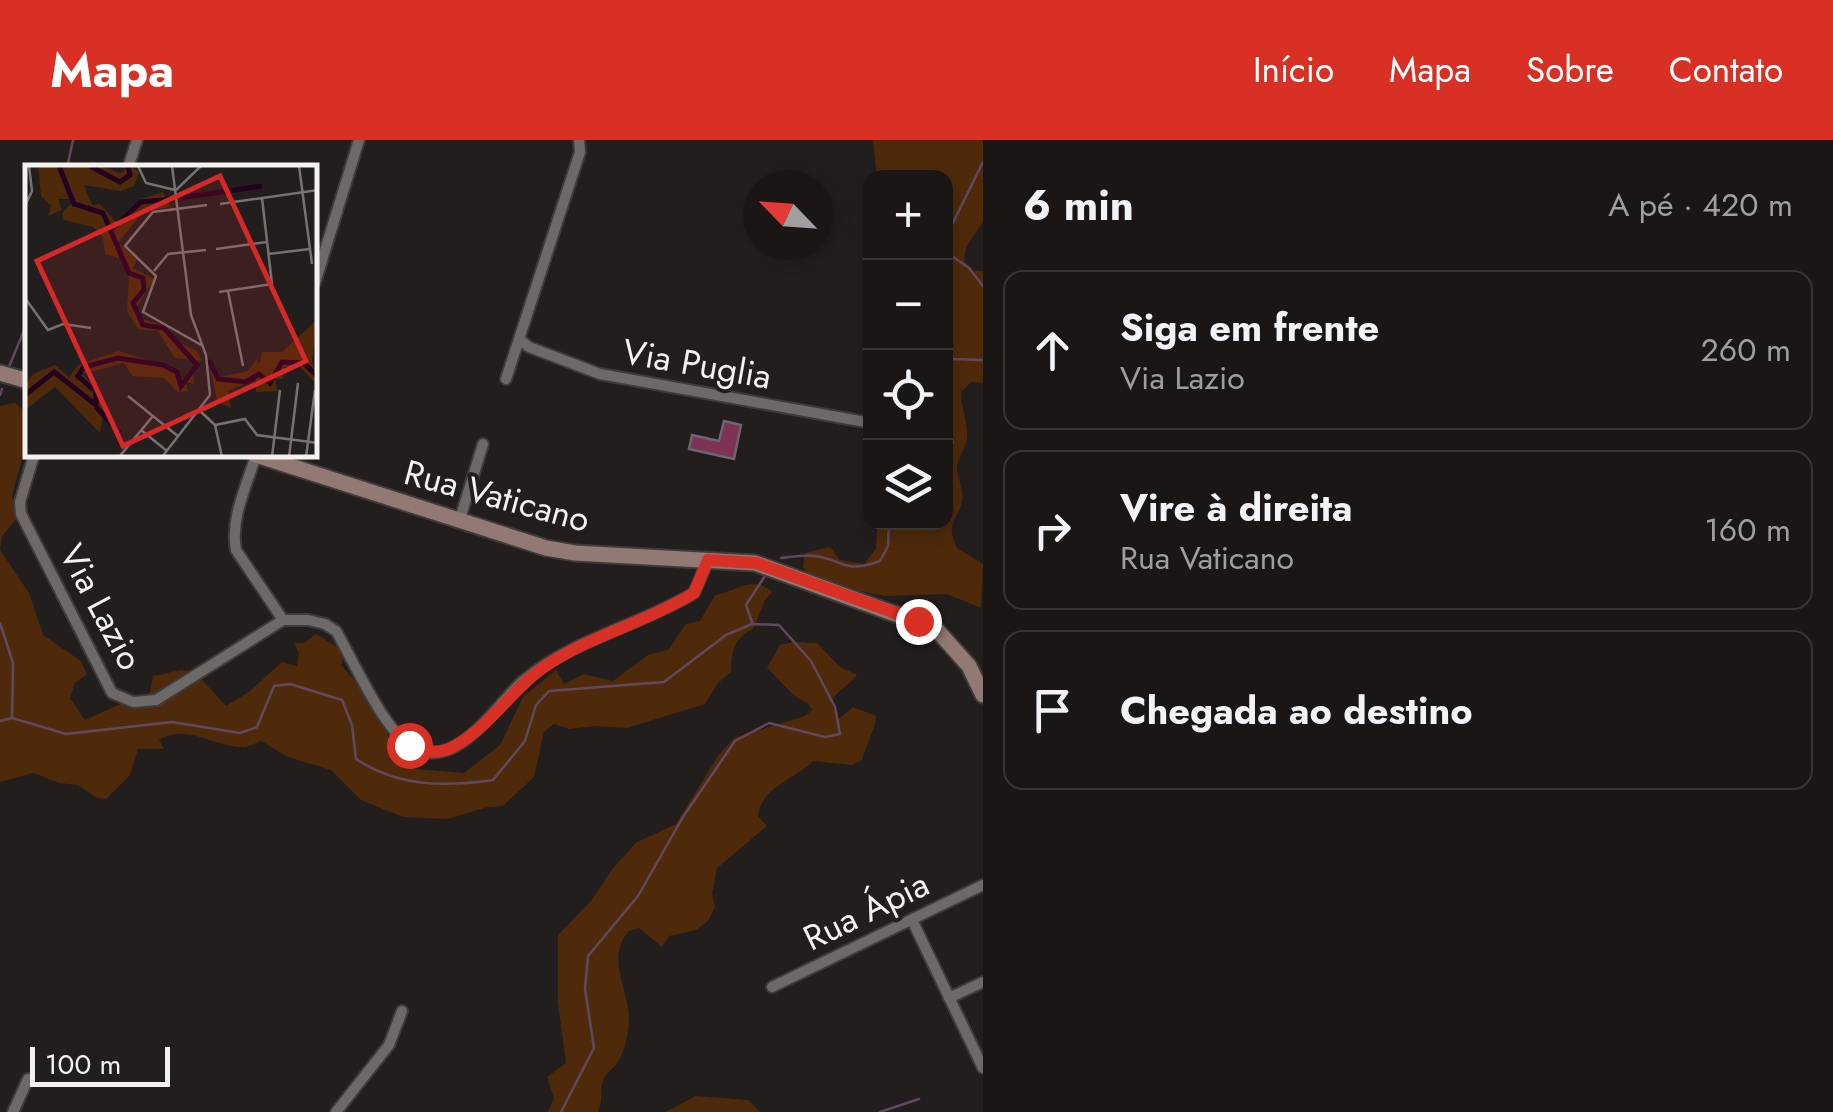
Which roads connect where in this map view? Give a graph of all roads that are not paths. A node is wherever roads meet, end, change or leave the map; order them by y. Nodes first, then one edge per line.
1 (137, 140) edge
2 (359, 140) edge
3 (579, 140) edge
4 (129, 165) edge
5 (318, 273) edge
6 (520, 340) junction
7 (0, 373) edge
8 (506, 379) dead end
9 (25, 380) edge
10 (863, 422) edge
11 (483, 444) dead end
12 (33, 458) edge
13 (255, 458) edge
14 (265, 458) edge
15 (459, 522) junction
16 (708, 560) junction
17 (282, 620) junction
18 (983, 695) edge
19 (983, 886) edge
20 (912, 920) junction
21 (983, 982) edge
22 (772, 987) dead end
23 (949, 998) junction
24 (402, 1011) dead end
25 (983, 1068) edge
26 (28, 1079) dead end
27 (13, 1112) edge
28 (336, 1112) edge

1 - 4 street
2 - 5 street
3 - 6 street
6 - 8 street
6 - 10 street, Via Puglia
7 - 9 street
11 - 15 street
12 - 17 street, Via Lazio
13 - 17 street
14 - 15 street, Rua Vaticano
15 - 16 street, Rua Vaticano
16 - 17 street
16 - 18 street, Rua Vaticano
19 - 20 street, Rua Ápia
20 - 22 street, Rua Ápia
20 - 23 street
21 - 23 street
23 - 25 street
24 - 28 street
26 - 27 street

